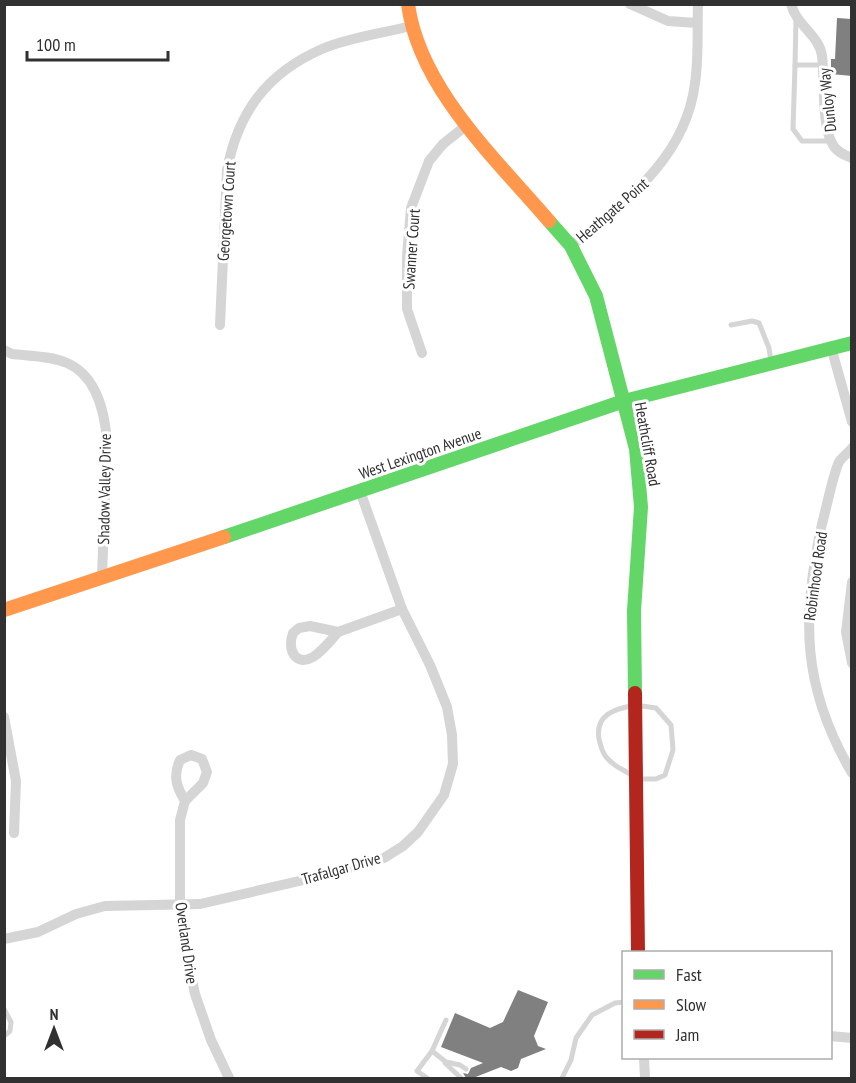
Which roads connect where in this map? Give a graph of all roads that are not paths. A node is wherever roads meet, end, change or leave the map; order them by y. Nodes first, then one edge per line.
1 (408, 4) edge
2 (630, 4) edge
3 (698, 4) edge
4 (791, 4) edge
5 (796, 18) junction
6 (697, 23) junction
7 (411, 26) junction
8 (795, 65) junction
9 (823, 65) junction
10 (467, 125) junction
11 (831, 141) junction
12 (852, 158) edge
13 (571, 246) junction
14 (220, 325) dead end
15 (731, 325) dead end
16 (852, 343) edge
17 (831, 347) junction
18 (7, 353) edge
19 (423, 353) dead end
20 (771, 363) junction
21 (624, 401) junction
22 (852, 422) edge
23 (852, 448) edge
24 (360, 491) junction
25 (102, 577) junction
26 (852, 582) edge
27 (402, 609) junction
28 (4, 610) edge
29 (338, 632) dead end
30 (852, 663) edge
31 (635, 705) junction
32 (4, 717) edge
33 (852, 773) edge
34 (636, 779) junction
35 (185, 801) dead end
36 (14, 833) dead end
37 (180, 906) junction
38 (4, 939) edge
39 (638, 951) edge
40 (622, 1002) edge
41 (4, 1009) edge
42 (446, 1020) dead end
43 (4, 1036) edge
44 (832, 1036) edge
45 (852, 1038) edge
46 (432, 1051) junction
47 (442, 1059) junction
48 (644, 1059) edge
49 (466, 1069) dead end
50 (229, 1078) edge
51 (427, 1078) edge
52 (461, 1078) edge
53 (562, 1078) edge
54 (645, 1078) edge

1 - 7 street, Heathcliff Road
2 - 6 street
3 - 6 street, Heathgate Point
4 - 5 street, Dunloy Way
5 - 8 lane
5 - 9 street, Dunloy Way
6 - 13 street, Heathgate Point
7 - 10 street, Heathcliff Road
7 - 14 street, Georgetown Court
8 - 9 lane
8 - 11 lane
9 - 11 street, Dunloy Way
10 - 13 street, Heathcliff Road
10 - 19 street, Swanner Court
11 - 12 street, Dunloy Way
13 - 21 street, Heathcliff Road
15 - 20 lane
16 - 17 street, West Lexington Avenue
17 - 20 street, West Lexington Avenue
17 - 22 street
18 - 25 street, Shadow Valley Drive
20 - 21 street, West Lexington Avenue
21 - 24 street, West Lexington Avenue
21 - 31 street, Heathcliff Road
23 - 33 street, Robinhood Road
24 - 25 street, West Lexington Avenue
24 - 27 street, Trafalgar Drive
25 - 28 street, West Lexington Avenue
26 - 30 street
27 - 29 street
27 - 37 street, Trafalgar Drive
31 - 34 street, Heathcliff Road
31 - 34 lane
31 - 34 lane
32 - 36 street
34 - 39 street, Heathcliff Road
35 - 37 street, Overland Drive
37 - 38 street, Trafalgar Drive
37 - 50 street, Overland Drive
40 - 53 lane
41 - 43 lane
42 - 46 lane
44 - 45 street
46 - 47 lane
46 - 51 lane
47 - 49 lane
47 - 52 lane
48 - 54 street

